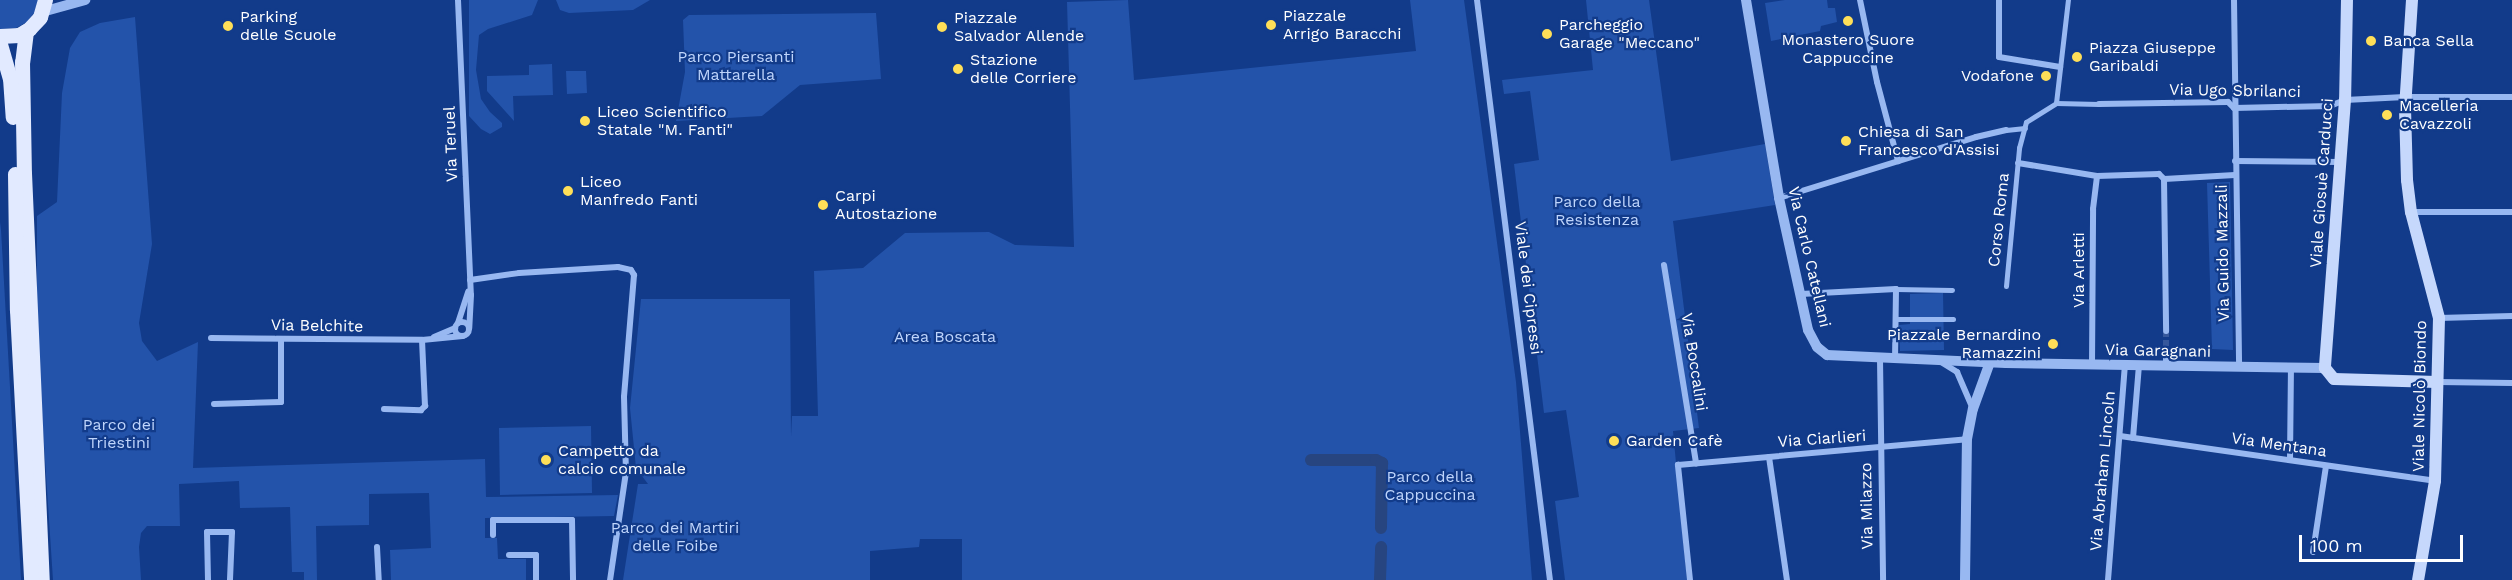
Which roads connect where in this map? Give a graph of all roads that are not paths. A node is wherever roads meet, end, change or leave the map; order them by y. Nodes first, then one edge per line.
1 (85, 0) edge
2 (458, 0) edge
3 (1477, 0) edge
4 (1746, 0) edge
5 (1860, 0) edge
6 (1999, 0) edge
7 (2068, 0) edge
8 (2234, 0) edge
9 (2347, 0) edge
10 (2412, 0) edge
11 (44, 6) edge
12 (26, 31) junction
13 (0, 36) edge
14 (0, 44) edge
15 (2060, 67) junction
16 (2405, 97) junction
17 (2512, 97) edge
18 (2345, 100) junction
19 (2056, 103) junction
20 (2099, 104) joint
21 (2234, 108) junction
22 (2026, 125) junction
23 (2006, 130) joint
24 (1898, 161) junction
25 (2235, 161) junction
26 (2340, 162) junction
27 (2018, 163) junction
28 (2235, 175) junction
29 (2097, 176) junction
30 (2164, 179) junction
31 (1779, 198) junction
32 (2411, 212) junction
33 (2512, 212) edge
34 (1664, 265) dead end
35 (470, 283) junction
36 (2006, 286) dead end
37 (1896, 289) junction
38 (1952, 290) dead end
39 (1801, 294) junction
40 (2512, 316) edge
41 (2439, 318) junction
42 (1895, 319) junction
43 (1953, 319) dead end
44 (457, 326) junction
45 (469, 328) junction
46 (2166, 331) tunnel mouth
47 (463, 336) junction
48 (211, 338) dead end
49 (281, 339) junction
50 (422, 340) junction
51 (2166, 351) tunnel mouth
52 (1880, 359) junction
53 (1895, 359) junction
54 (1938, 360) junction
55 (1990, 362) junction
56 (2092, 365) junction
57 (2125, 365) junction
58 (2139, 365) junction
59 (2166, 365) junction
60 (2239, 368) junction
61 (2291, 368) junction
62 (2325, 368) junction
63 (2437, 382) junction
64 (2512, 383) edge
65 (214, 404) dead end
66 (384, 409) dead end
67 (1972, 409) junction
68 (2120, 436) junction
69 (2133, 438) junction
70 (1966, 439) junction
71 (1880, 448) junction
72 (1769, 457) junction
73 (2290, 460) junction
74 (1696, 463) junction
75 (2326, 466) junction
76 (2435, 481) junction
77 (493, 535) dead end
78 (377, 547) dead end
79 (2313, 552) dead end
80 (509, 555) dead end
81 (31, 580) edge
82 (42, 580) edge
83 (208, 580) edge
84 (230, 580) edge
85 (379, 580) edge
86 (536, 580) edge
87 (573, 580) edge
88 (610, 580) edge
89 (1550, 580) edge
90 (1690, 580) edge
91 (1786, 580) edge
92 (1882, 580) edge
93 (1965, 580) edge
94 (2108, 580) edge
95 (2418, 580) edge

1 - 11 street
2 - 35 street, Via Teruel
3 - 89 street, Viale dei Cipressi
4 - 31 street, Via Carlo Catellani
5 - 24 street
6 - 15 street
7 - 15 street
8 - 21 street, Via Guido Mazzali
9 - 18 main road, Viale Giosuè Carducci
10 - 16 main road, Viale Nicolò Biondo
11 - 12 main road
12 - 13 main road
12 - 82 main road
14 - 81 main road
15 - 19 street
16 - 17 street, Via Ugo Sbrilanci
16 - 18 street, Via Ugo Sbrilanci
16 - 32 main road, Viale Nicolò Biondo
18 - 21 street, Via Ugo Sbrilanci
18 - 26 main road, Viale Giosuè Carducci
19 - 20 street
19 - 22 street
20 - 21 street, Via Ugo Sbrilanci
21 - 25 street, Via Guido Mazzali
22 - 23 street
22 - 27 street, Corso Roma
23 - 24 street
24 - 31 street
25 - 26 street
25 - 28 street, Via Guido Mazzali
26 - 62 main road, Viale Giosuè Carducci
27 - 29 street
27 - 36 street, Corso Roma
28 - 30 street
28 - 60 street, Via Guido Mazzali
29 - 30 street
29 - 56 street, Via Arletti
30 - 46 street
31 - 39 street, Via Carlo Catellani
32 - 33 street
32 - 41 main road, Viale Nicolò Biondo
34 - 74 street, Via Boccalini
35 - 44 street
35 - 45 street, Via Teruel
35 - 88 street
37 - 38 street
37 - 39 street
37 - 42 street
39 - 52 street, Via Carlo Catellani
40 - 41 street
41 - 63 main road, Viale Nicolò Biondo
42 - 43 street
42 - 53 street
44 - 45 street
44 - 47 street
44 - 50 street
45 - 47 street
47 - 50 street
48 - 49 street, Via Belchite
49 - 50 street, Via Belchite
49 - 65 street
50 - 66 street
51 - 59 street
52 - 53 street, Via Carlo Catellani
52 - 71 street, Via Milazzo
53 - 54 street, Via Carlo Catellani
54 - 55 street, Via Carlo Catellani
54 - 67 street
55 - 56 street, Via Garagnani
55 - 67 street
56 - 57 street, Via Garagnani
57 - 58 street, Via Garagnani
57 - 68 street, Via Abraham Lincoln
58 - 59 street, Via Garagnani
58 - 69 street, Via Abraham Lincoln
59 - 60 street, Via Garagnani
60 - 61 street, Via Garagnani
61 - 62 street, Via Garagnani
61 - 73 street
62 - 63 main road
63 - 64 street
63 - 76 main road, Viale Nicolò Biondo
67 - 70 street
68 - 69 street, Via Mentana
68 - 94 street, Via Abraham Lincoln
69 - 73 street, Via Mentana
70 - 71 street, Via Ciarlieri
70 - 93 street
71 - 72 street, Via Ciarlieri
71 - 92 street, Via Milazzo
72 - 74 street, Via Ciarlieri
72 - 91 street
73 - 75 street, Via Mentana
74 - 90 street, Via Ciarlieri
75 - 76 street, Via Mentana
75 - 79 street
76 - 95 main road, Viale Nicolò Biondo
77 - 87 street
78 - 85 street
80 - 86 street
83 - 84 street

